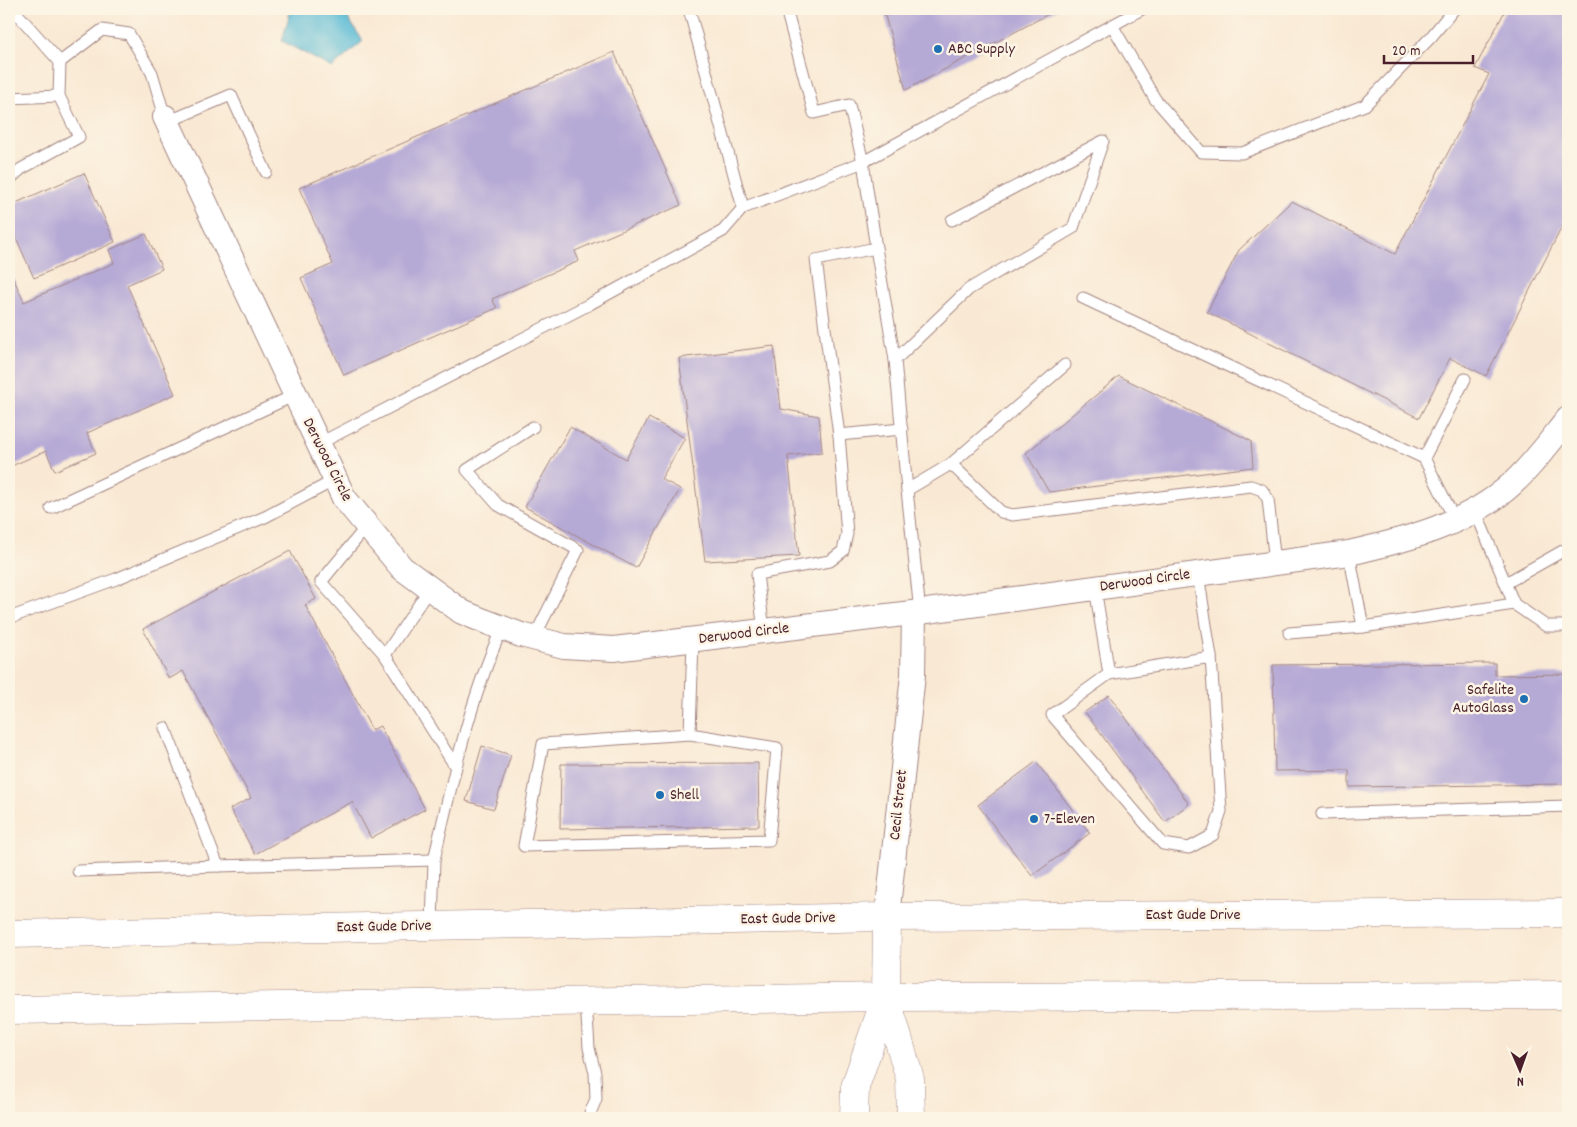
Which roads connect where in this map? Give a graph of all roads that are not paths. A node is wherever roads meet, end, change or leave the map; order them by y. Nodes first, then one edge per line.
1 (13, 9) edge
2 (689, 9) edge
3 (786, 9) edge
4 (1142, 9) edge
5 (1454, 9) edge
6 (1112, 25) junction
7 (60, 62) junction
8 (59, 96) junction
9 (9, 98) edge
10 (166, 119) junction
11 (863, 162) junction
12 (266, 172) dead end
13 (9, 180) edge
14 (743, 208) junction
15 (952, 220) dead end
16 (876, 248) junction
17 (1083, 298) dead end
18 (895, 360) junction
19 (1065, 365) dead end
20 (1465, 379) dead end
21 (295, 395) junction
22 (1568, 419) edge
23 (533, 427) dead end
24 (902, 429) junction
25 (839, 435) junction
26 (318, 444) junction
27 (1424, 458) junction
28 (951, 464) junction
29 (335, 480) junction
30 (907, 490) junction
31 (51, 508) dead end
32 (1465, 515) junction
33 (367, 526) junction
34 (1568, 548) edge
35 (1349, 553) junction
36 (1275, 563) junction
37 (1198, 574) junction
38 (1506, 583) junction
39 (430, 588) junction
40 (1095, 588) junction
41 (1514, 604) junction
42 (917, 612) junction
43 (9, 618) edge
44 (1568, 626) edge
45 (1363, 627) junction
46 (502, 628) junction
47 (764, 631) junction
48 (1289, 633) dead end
49 (534, 638) junction
50 (693, 640) junction
51 (385, 656) junction
52 (1211, 657) junction
53 (1109, 674) junction
54 (165, 728) dead end
55 (690, 734) junction
56 (455, 766) junction
57 (1568, 806) edge
58 (1322, 814) dead end
59 (434, 860) junction
60 (218, 866) junction
61 (78, 871) dead end
62 (1568, 912) edge
63 (887, 917) junction
64 (432, 926) junction
65 (9, 934) edge
66 (1568, 995) edge
67 (886, 997) junction
68 (586, 1002) junction
69 (9, 1010) edge
70 (588, 1118) edge
71 (854, 1118) edge
72 (911, 1118) edge

1 - 7 lane
2 - 14 lane
3 - 11 lane
4 - 6 lane
5 - 6 lane
6 - 11 lane
7 - 8 lane
7 - 10 lane
8 - 9 lane
8 - 13 lane
10 - 12 lane
10 - 21 street, Derwood Circle
11 - 14 lane
11 - 16 lane
14 - 26 lane
15 - 18 lane
16 - 18 lane
16 - 25 lane
17 - 27 lane
18 - 24 lane
19 - 28 lane
20 - 27 lane
21 - 26 street, Derwood Circle
21 - 31 lane
22 - 32 street, Derwood Circle
23 - 49 lane
24 - 25 lane
24 - 30 lane
25 - 47 lane
26 - 29 street, Derwood Circle
27 - 32 lane
28 - 30 lane
28 - 36 lane
29 - 33 street, Derwood Circle
29 - 43 lane
30 - 42 lane
32 - 35 street, Derwood Circle
32 - 38 lane
33 - 39 street, Derwood Circle
33 - 51 lane
34 - 38 lane
35 - 36 street, Derwood Circle
35 - 45 lane
36 - 37 street, Derwood Circle
37 - 40 street, Derwood Circle
37 - 52 lane
38 - 41 lane
39 - 46 street, Derwood Circle
39 - 51 lane
40 - 42 street, Derwood Circle
40 - 53 lane
41 - 44 lane
41 - 45 lane
42 - 47 street, Derwood Circle
42 - 63 street, Cecil Street
45 - 48 lane
46 - 49 street, Derwood Circle
46 - 56 lane
47 - 50 street, Derwood Circle
49 - 50 street, Derwood Circle
50 - 55 lane
51 - 56 lane
52 - 53 lane
52 - 53 lane
54 - 60 lane
55 - 55 lane
56 - 59 lane
57 - 58 lane
59 - 60 lane
59 - 64 lane
60 - 61 lane
62 - 63 main road, East Gude Drive
63 - 64 main road, East Gude Drive
63 - 67 main road, Cecil Street
64 - 65 main road, East Gude Drive
66 - 67 main road
67 - 68 main road
67 - 71 main road
67 - 72 main road
68 - 69 main road
68 - 70 lane

